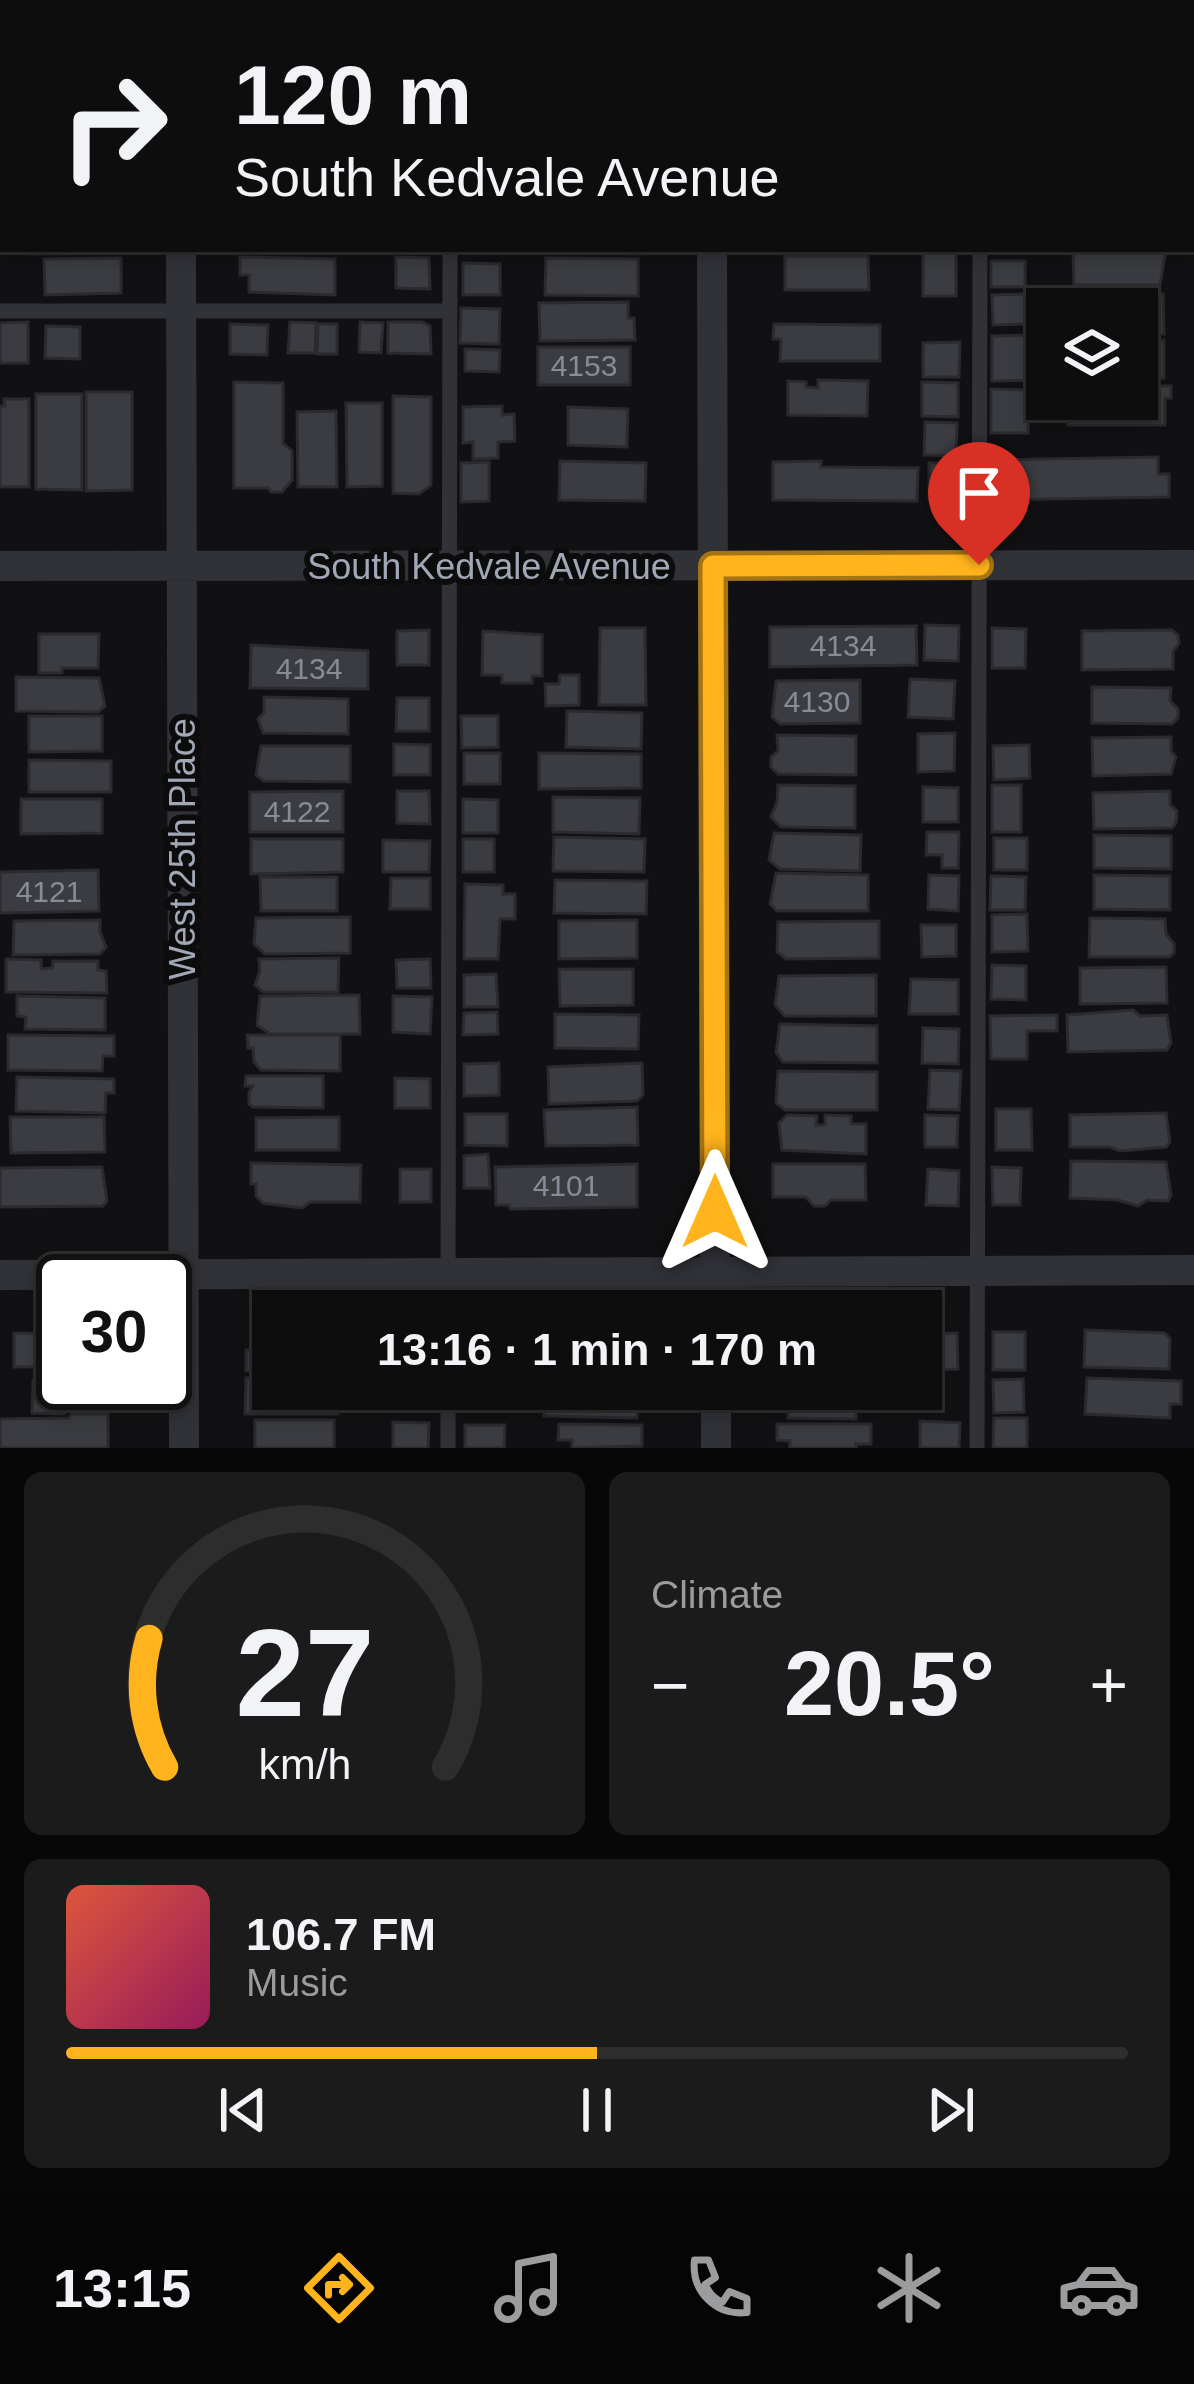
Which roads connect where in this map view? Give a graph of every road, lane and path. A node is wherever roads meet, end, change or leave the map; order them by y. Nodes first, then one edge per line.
1 (181, 252) edge
2 (450, 252) edge
3 (712, 252) edge
4 (980, 252) edge
5 (0, 311) edge
6 (181, 311) junction
7 (450, 311) junction
8 (979, 565) junction
9 (1194, 565) edge
10 (0, 566) edge
11 (182, 566) junction
12 (449, 566) junction
13 (713, 566) junction
14 (184, 1254) edge
15 (1194, 1270) edge
16 (977, 1271) junction
17 (715, 1272) junction
18 (448, 1274) junction
19 (0, 1275) edge
20 (36, 1275) edge
21 (192, 1275) edge
22 (448, 1290) edge
23 (715, 1290) edge
24 (184, 1410) edge
25 (448, 1410) edge
26 (716, 1410) edge
27 (184, 1448) edge
28 (448, 1448) edge
29 (716, 1448) edge
30 (977, 1448) edge

1 - 6 street, West 25th Place
2 - 7 lane
3 - 13 street
4 - 8 lane
5 - 6 lane
6 - 7 lane
6 - 11 street, West 25th Place
7 - 12 lane
8 - 9 street, South Kedvale Avenue
8 - 13 street, South Kedvale Avenue
8 - 16 lane
10 - 11 street, South Kedvale Avenue
11 - 12 street, South Kedvale Avenue
11 - 14 street, West 25th Place
12 - 13 street, South Kedvale Avenue
12 - 18 lane
13 - 17 street
15 - 16 street
16 - 17 street
16 - 30 lane
17 - 18 street
17 - 23 street
18 - 21 street
18 - 22 lane
19 - 20 street
24 - 27 street, West 25th Place
25 - 28 lane
26 - 29 street

